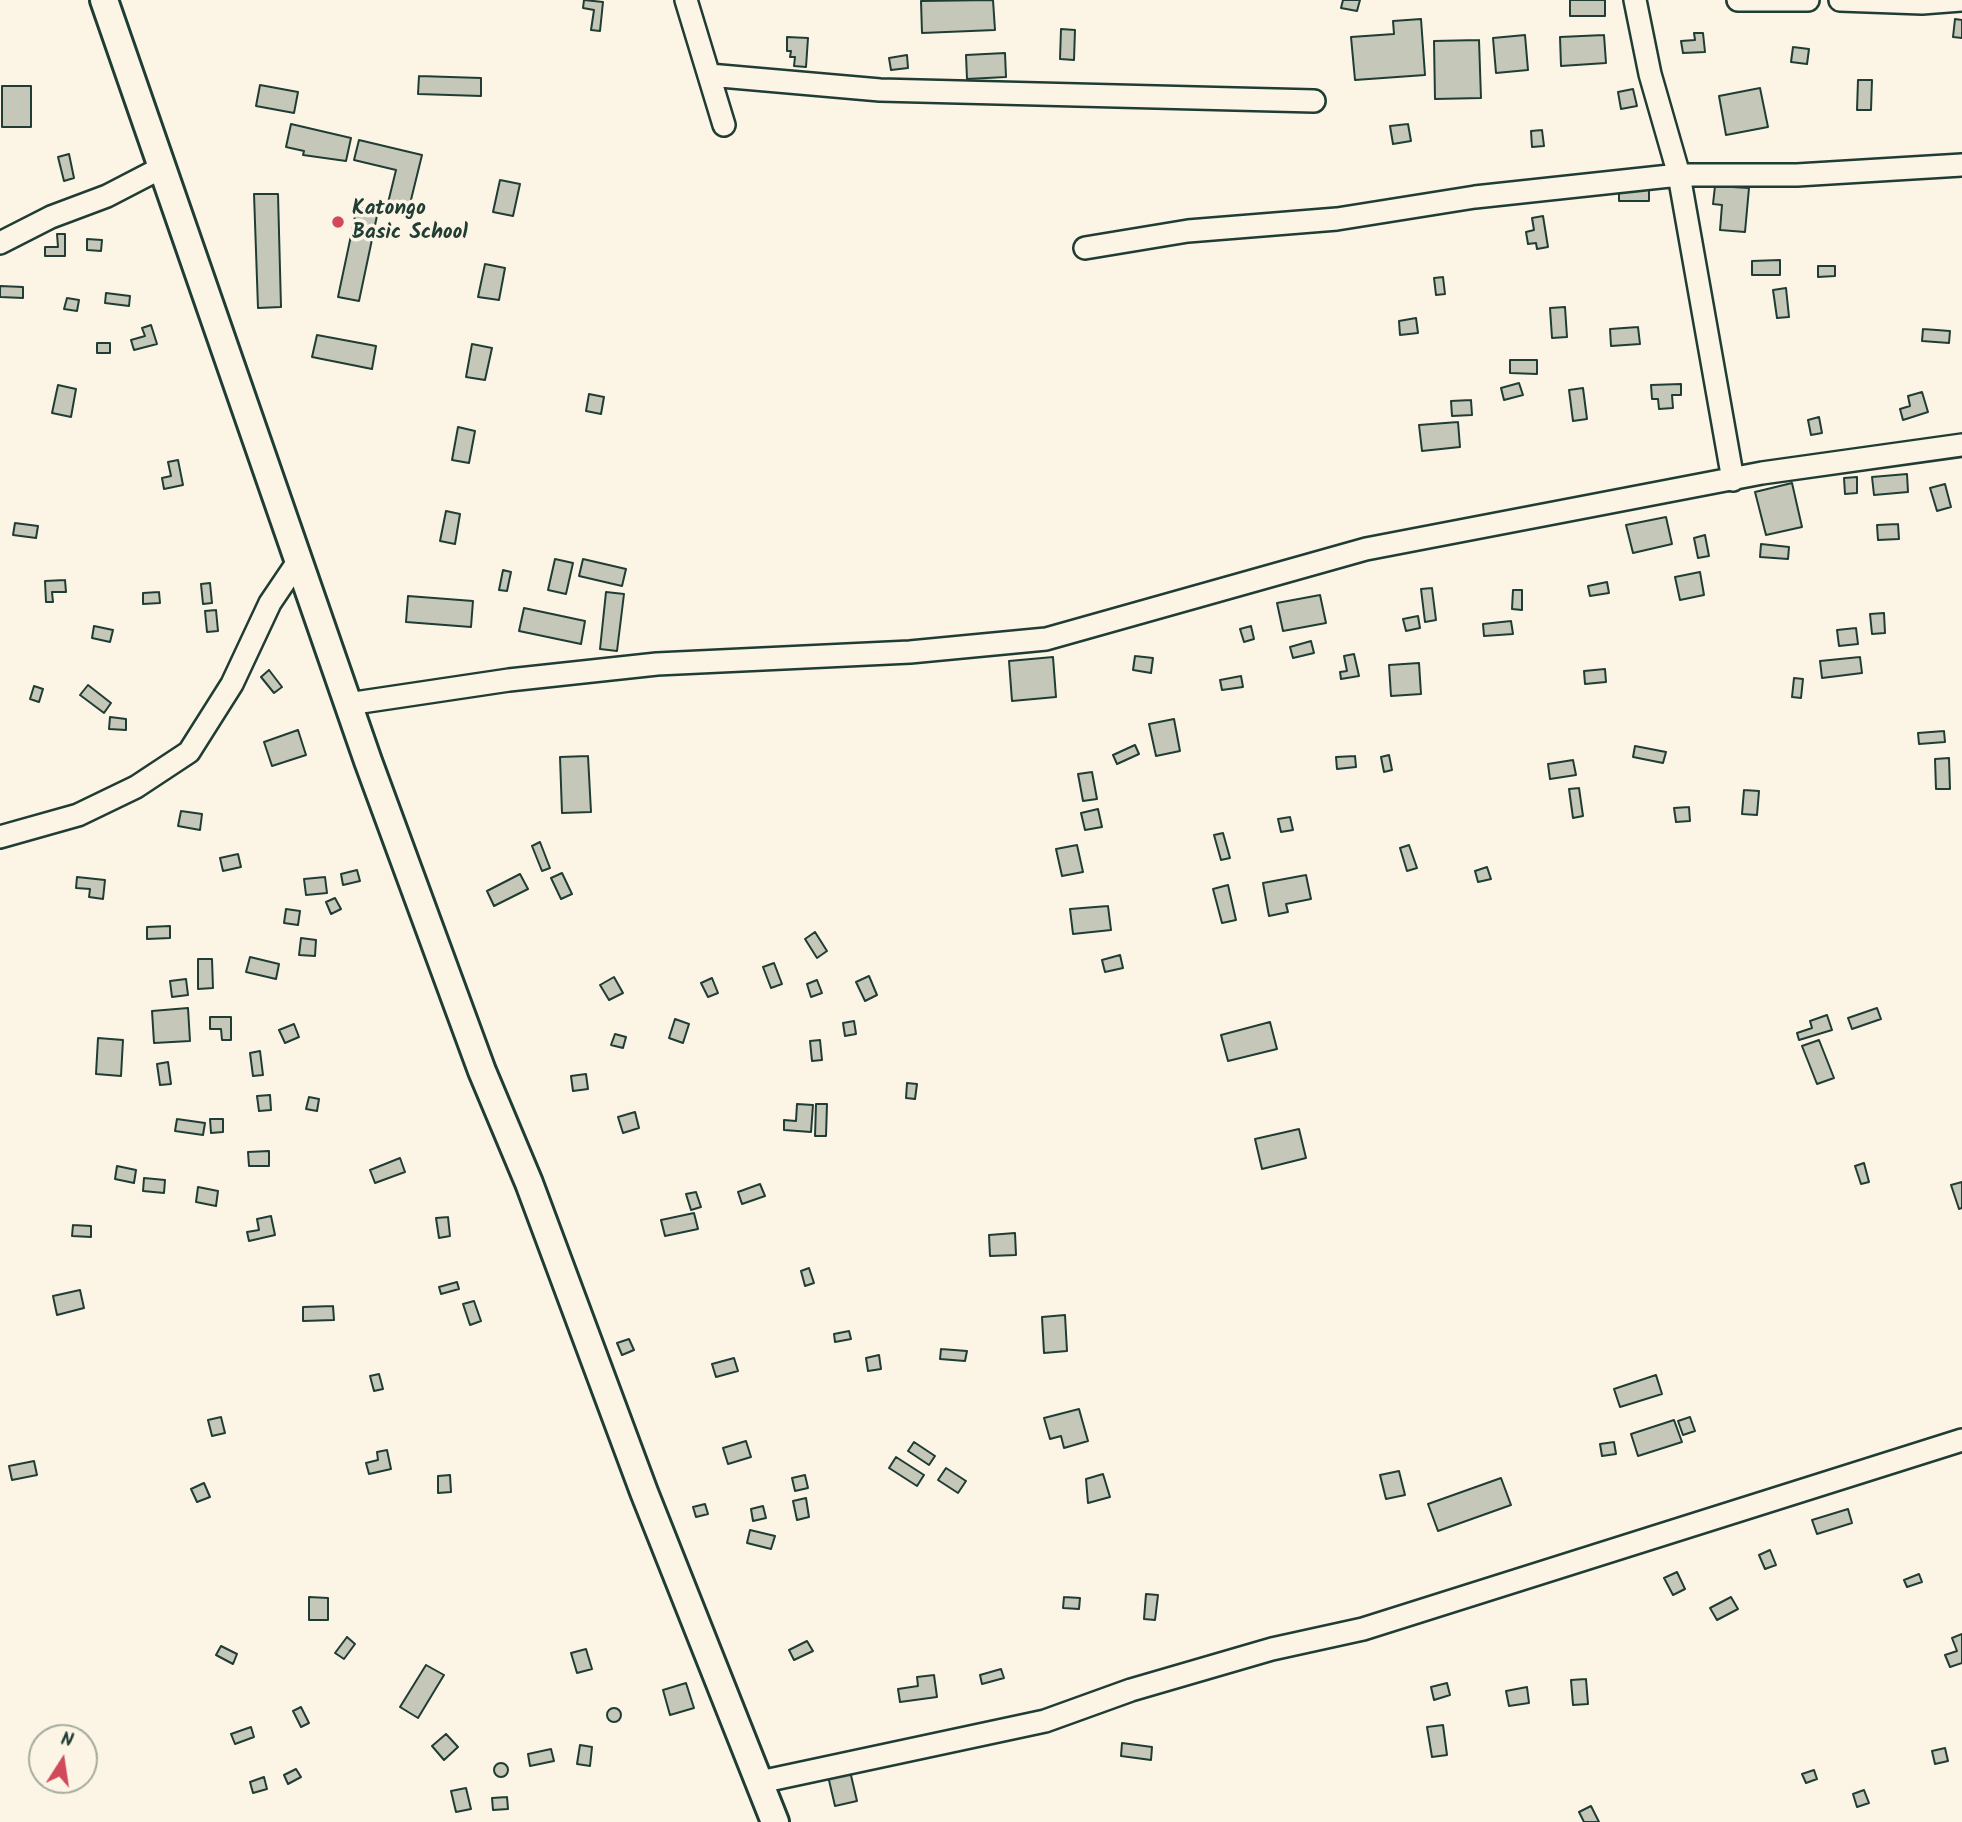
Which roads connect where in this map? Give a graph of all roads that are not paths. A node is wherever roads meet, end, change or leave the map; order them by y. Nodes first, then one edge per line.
1 (104, 0) edge
2 (686, 0) edge
3 (1635, 0) edge
4 (1738, 0) edge
5 (1808, 0) edge
6 (1840, 0) edge
7 (1962, 1) edge
8 (709, 75) junction
9 (1314, 101) dead end
10 (724, 125) dead end
11 (1962, 165) edge
12 (161, 168) junction
13 (1679, 175) junction
14 (0, 243) edge
15 (1085, 248) dead end
16 (1962, 445) edge
17 (1733, 480) junction
18 (297, 564) junction
19 (348, 704) junction
20 (0, 836) edge
21 (1962, 1440) edge
22 (760, 1782) junction
23 (775, 1822) edge

1 - 12 main road
2 - 8 street
3 - 13 street
4 - 5 street
6 - 7 street
8 - 9 street
8 - 10 street
11 - 13 street
12 - 14 street
12 - 18 main road
13 - 15 street
13 - 17 street
16 - 17 street
17 - 19 street
18 - 19 main road
18 - 20 street
19 - 22 main road
21 - 22 street
22 - 23 main road

